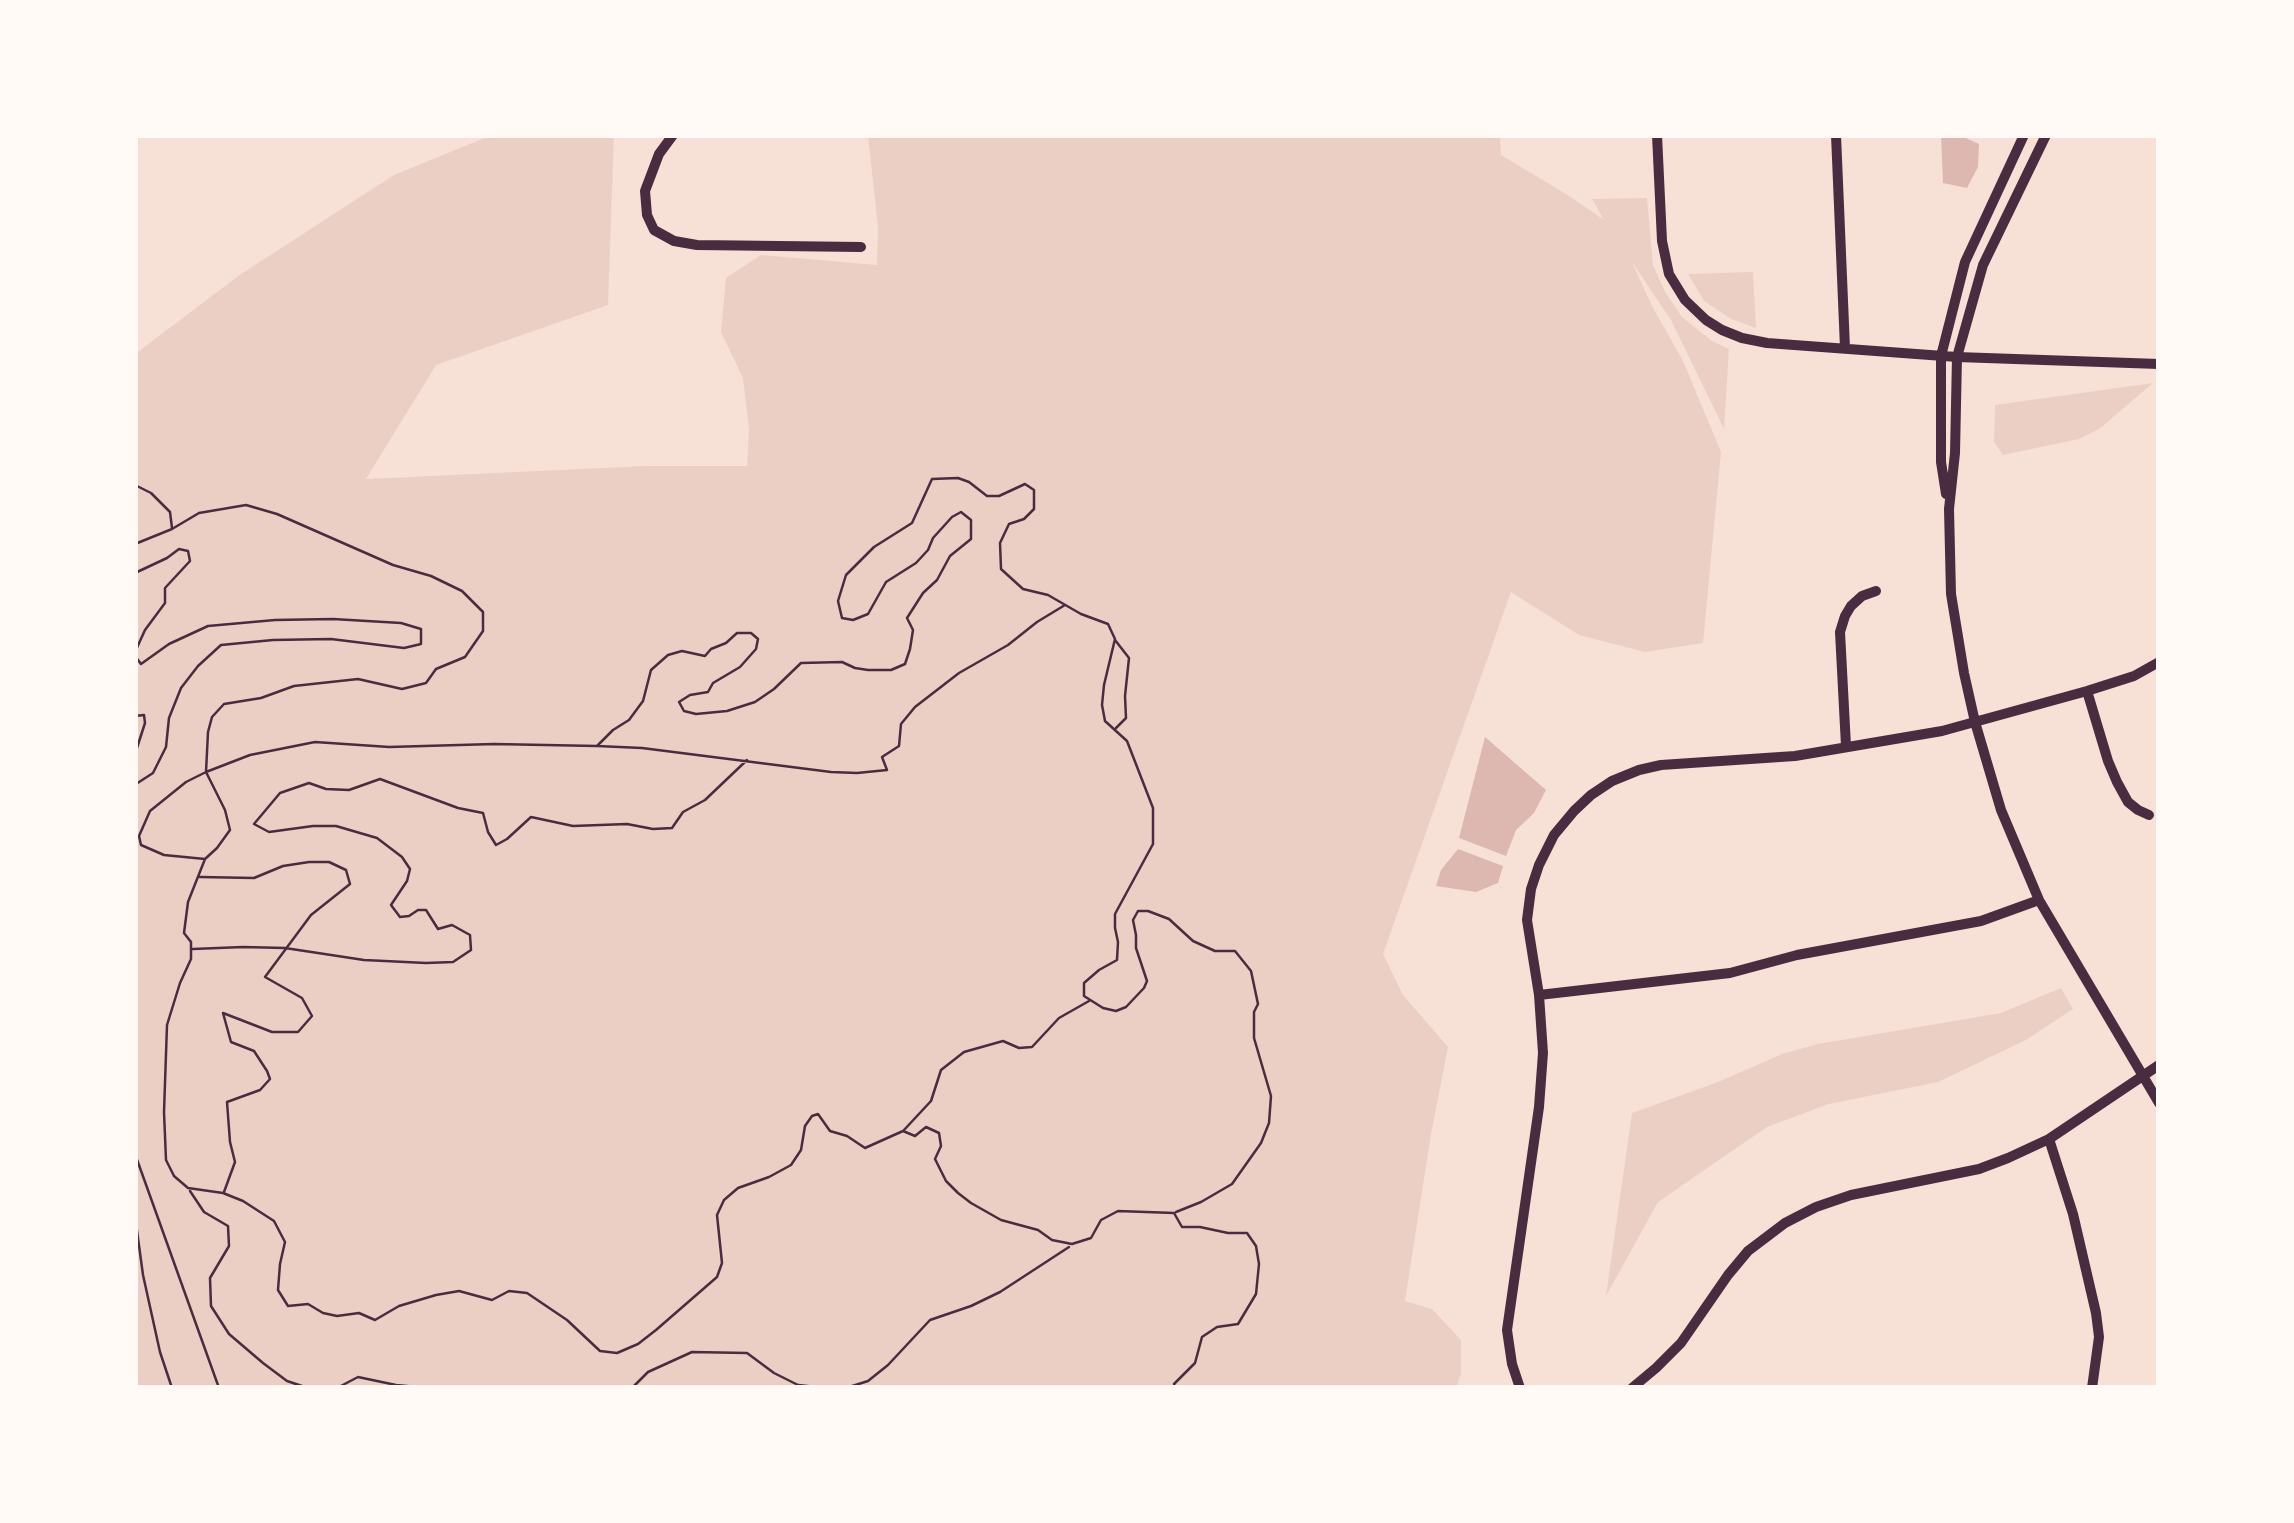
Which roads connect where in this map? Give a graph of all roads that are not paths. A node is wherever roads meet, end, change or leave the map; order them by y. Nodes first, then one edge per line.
1 (673, 135) edge
2 (1657, 135) edge
3 (1836, 135) edge
4 (2024, 135) edge
5 (2046, 135) edge
6 (861, 247) dead end
7 (1845, 348) junction
8 (1941, 356) junction
9 (1957, 357) junction
10 (2159, 364) edge
11 (1950, 509) junction
12 (1876, 591) dead end
13 (2159, 662) edge
14 (2087, 692) junction
15 (1975, 722) junction
16 (1846, 746) junction
17 (2150, 815) dead end
18 (2039, 900) junction
19 (1539, 995) junction
20 (2159, 1065) edge
21 (2142, 1076) junction
22 (2159, 1103) edge
23 (2049, 1139) junction
24 (1520, 1388) edge
25 (1632, 1388) edge
26 (2092, 1388) edge

1 - 6 street
2 - 7 street
3 - 7 street
4 - 8 street
5 - 9 street
7 - 8 street
8 - 9 street
8 - 11 street
9 - 10 street
9 - 11 street
11 - 15 street
12 - 16 street
13 - 14 street
14 - 15 street
14 - 17 street
15 - 16 street
15 - 18 street
16 - 19 street
18 - 19 street
18 - 21 street
19 - 24 street
20 - 21 street
21 - 22 street
21 - 23 street
23 - 25 street
23 - 26 street

